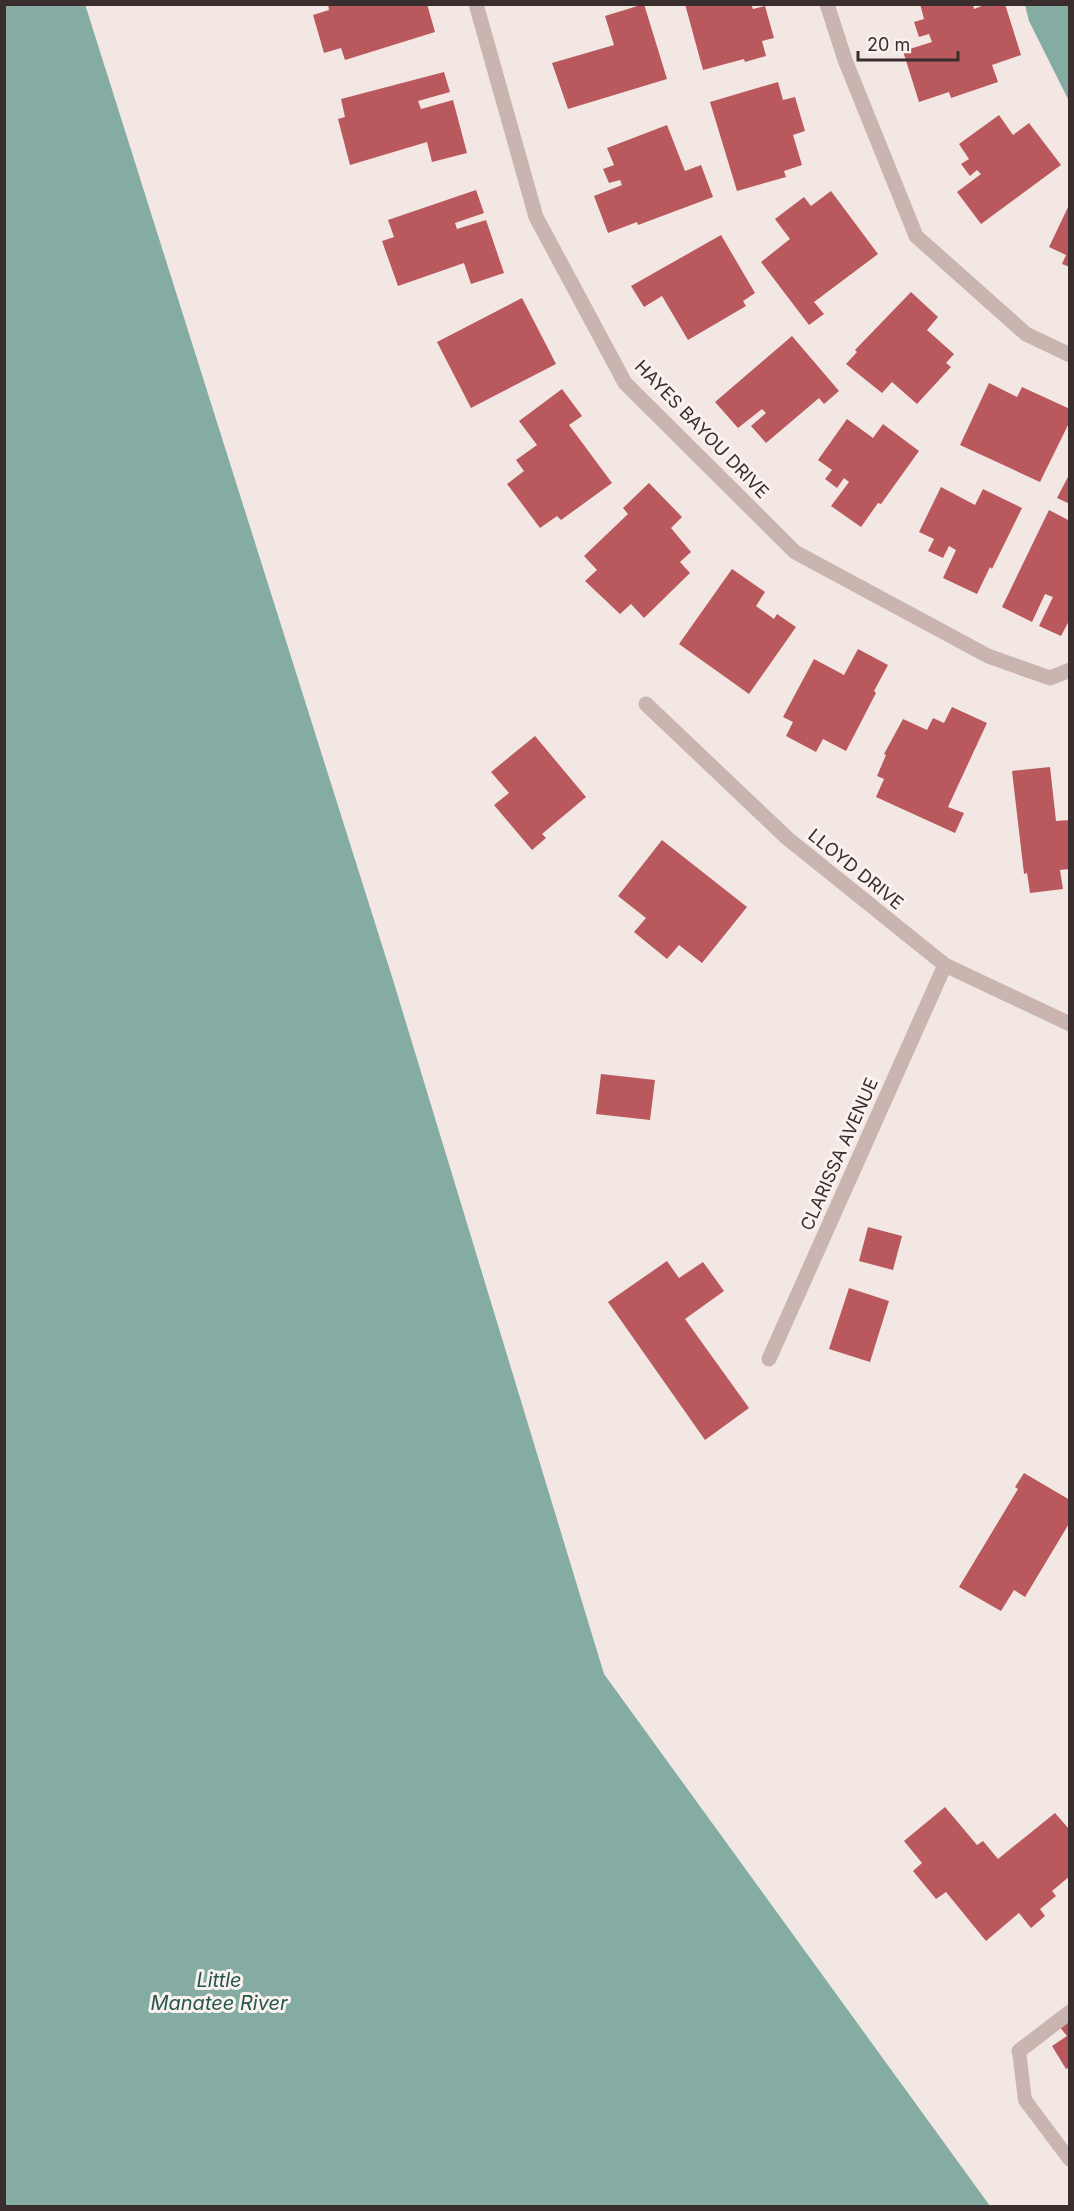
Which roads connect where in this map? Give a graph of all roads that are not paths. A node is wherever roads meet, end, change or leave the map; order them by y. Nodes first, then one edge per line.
1 (476, 4) edge
2 (827, 4) edge
3 (1070, 356) edge
4 (1070, 670) edge
5 (646, 704) dead end
6 (945, 965) junction
7 (1070, 1024) edge
8 (769, 1359) dead end
9 (1070, 2012) edge
10 (1019, 2051) joint
11 (1070, 2160) edge

1 - 4 street, HAYES BAYOU DRIVE
2 - 3 street
5 - 6 street, LLOYD DRIVE
6 - 7 street, LLOYD DRIVE
6 - 8 street, CLARISSA AVENUE
9 - 10 street
10 - 11 lane

